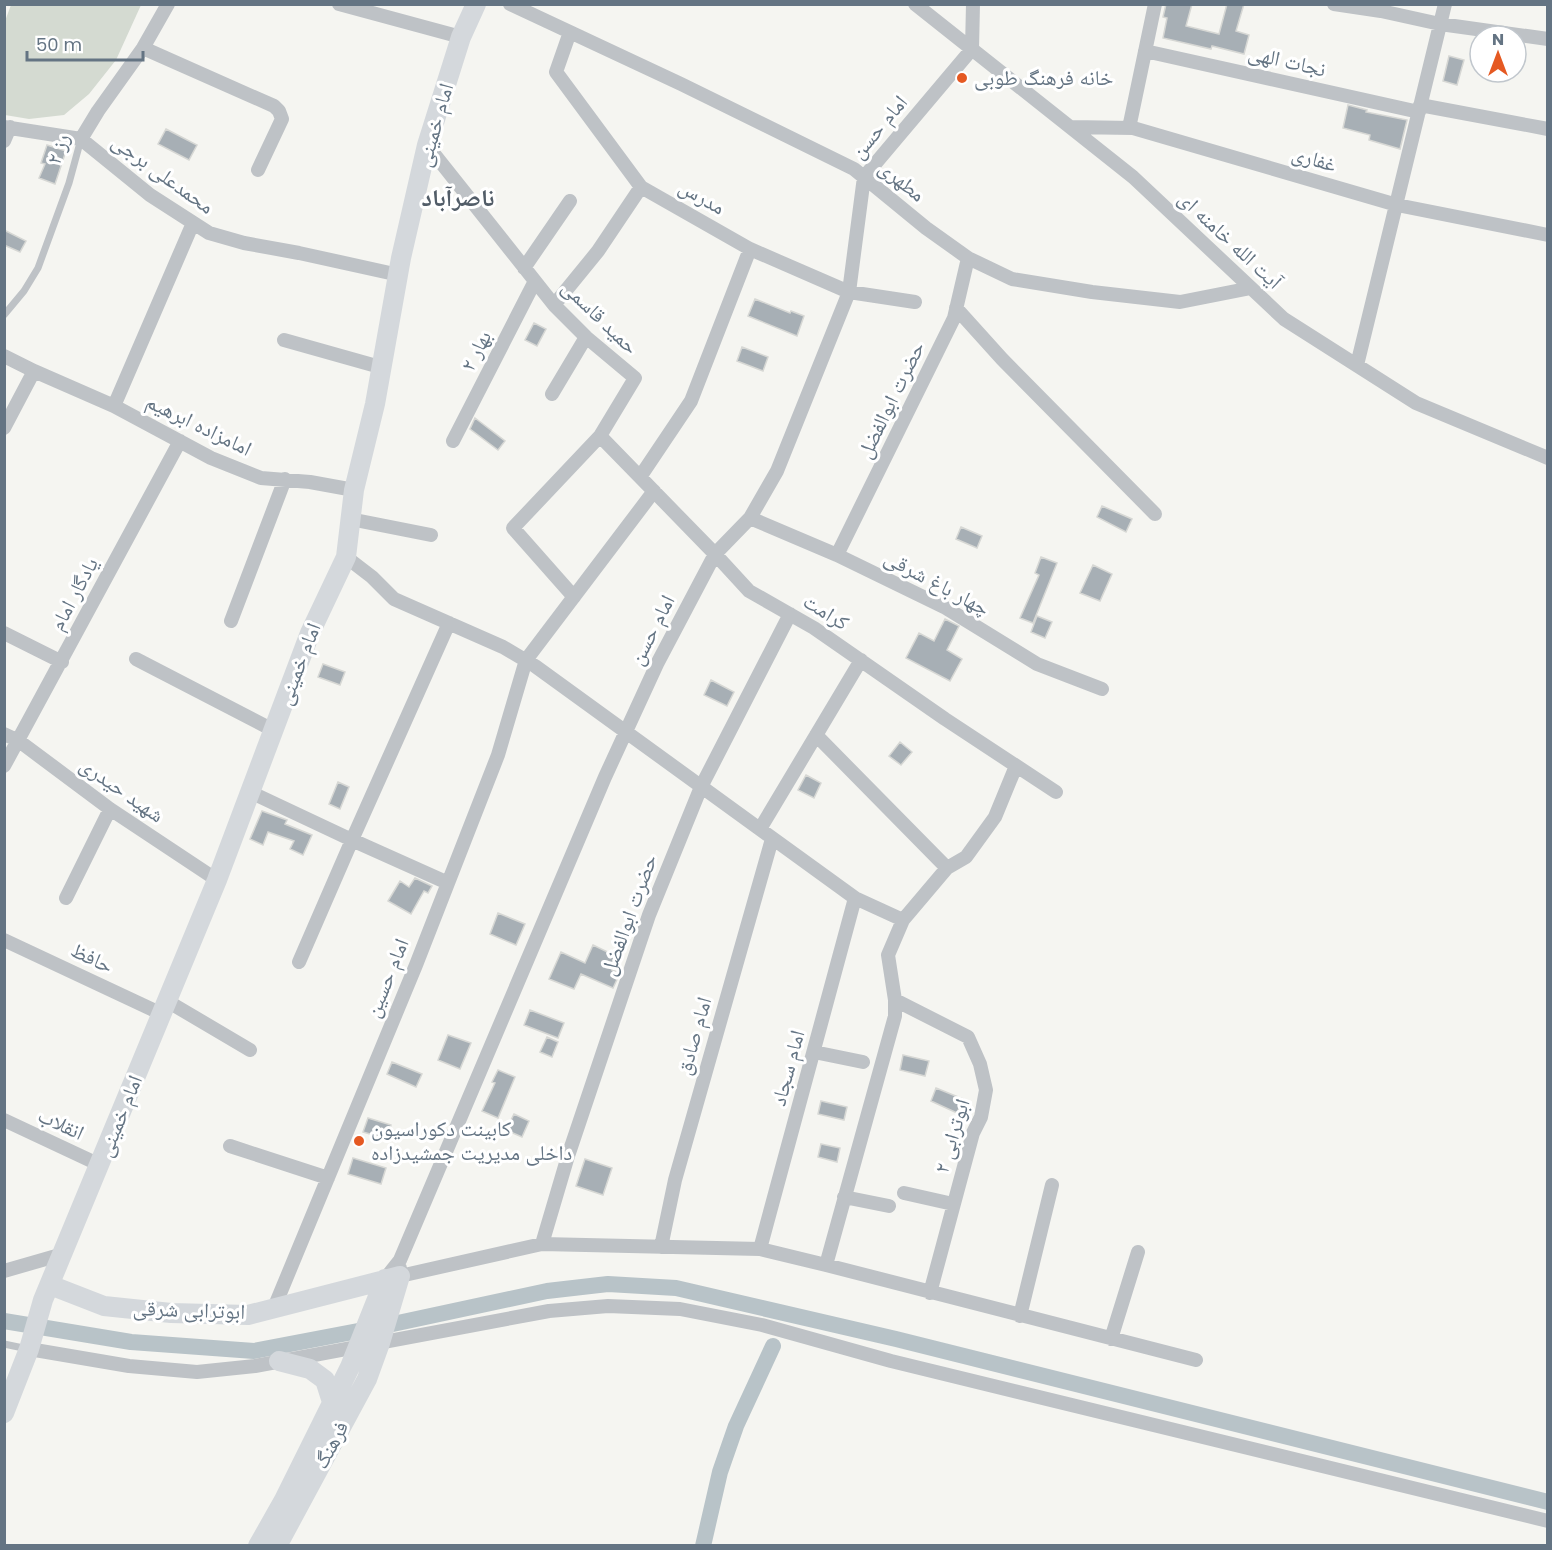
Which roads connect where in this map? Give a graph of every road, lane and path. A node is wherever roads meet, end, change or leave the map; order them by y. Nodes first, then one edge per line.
1 (168, 4) edge
2 (339, 4) edge
3 (476, 4) edge
4 (510, 4) edge
5 (915, 4) edge
6 (973, 4) edge
7 (1155, 4) edge
8 (1334, 4) edge
9 (1445, 4) edge
10 (358, 7) edge
11 (1382, 8) edge
12 (1440, 24) junction
13 (570, 32) junction
14 (461, 37) junction
15 (1548, 39) edge
16 (143, 48) junction
17 (972, 49) junction
18 (1145, 51) junction
19 (1420, 109) junction
20 (8, 127) edge
21 (1070, 127) junction
22 (1129, 128) junction
23 (1548, 129) edge
24 (81, 139) junction
25 (4, 141) edge
26 (427, 145) junction
27 (258, 170) dead end
28 (864, 177) junction
29 (641, 187) junction
30 (570, 201) dead end
31 (1397, 205) junction
32 (193, 223) junction
33 (1548, 235) edge
34 (750, 249) junction
35 (968, 258) junction
36 (524, 268) junction
37 (399, 275) junction
38 (536, 281) junction
39 (1251, 288) junction
40 (849, 292) junction
41 (915, 302) dead end
42 (554, 305) junction
43 (956, 308) junction
44 (4, 315) edge
45 (586, 336) junction
46 (284, 340) dead end
47 (4, 356) edge
48 (1357, 365) junction
49 (380, 367) junction
50 (34, 371) junction
51 (552, 394) dead end
52 (114, 406) junction
53 (4, 428) edge
54 (600, 436) junction
55 (180, 441) junction
56 (453, 441) dead end
57 (1548, 458) edge
58 (640, 477) junction
59 (285, 479) junction
60 (354, 490) junction
61 (654, 491) junction
62 (1155, 514) dead end
63 (750, 518) junction
64 (350, 519) junction
65 (431, 536) dead end
66 (716, 554) junction
67 (837, 555) junction
68 (346, 557) junction
69 (574, 597) junction
70 (790, 614) junction
71 (231, 621) dead end
72 (449, 623) junction
73 (4, 633) edge
74 (136, 659) dead end
75 (526, 660) junction
76 (861, 660) junction
77 (62, 662) junction
78 (1102, 689) dead end
79 (273, 730) junction
80 (626, 733) junction
81 (4, 734) edge
82 (816, 735) junction
83 (19, 741) junction
84 (4, 766) edge
85 (1016, 766) junction
86 (701, 787) junction
87 (250, 792) junction
88 (1056, 792) dead end
89 (110, 809) junction
90 (760, 830) junction
91 (772, 839) junction
92 (352, 840) junction
93 (947, 868) junction
94 (217, 880) junction
95 (448, 883) junction
96 (66, 898) dead end
97 (855, 898) junction
98 (903, 920) junction
99 (4, 940) edge
100 (299, 962) dead end
101 (895, 1000) junction
102 (164, 1007) junction
103 (250, 1050) dead end
104 (814, 1052) junction
105 (863, 1062) dead end
106 (4, 1120) edge
107 (230, 1146) dead end
108 (100, 1166) junction
109 (328, 1179) junction
110 (1052, 1185) dead end
111 (904, 1193) dead end
112 (844, 1197) junction
113 (953, 1204) junction
114 (889, 1206) dead end
115 (542, 1244) junction
116 (661, 1247) junction
117 (760, 1249) junction
118 (1138, 1252) dead end
119 (63, 1254) junction
120 (826, 1265) junction
121 (4, 1271) edge
122 (392, 1280) junction
123 (47, 1293) junction
124 (930, 1293) junction
125 (274, 1308) junction
126 (1020, 1316) junction
127 (1111, 1339) junction
128 (371, 1340) junction
129 (31, 1341) junction
130 (4, 1344) edge
131 (1196, 1360) dead end
132 (279, 1361) junction
133 (332, 1402) junction
134 (4, 1413) edge
135 (1548, 1521) edge
136 (258, 1545) edge
137 (277, 1545) edge

1 - 16 street, رز ۲
2 - 10 street
3 - 14 street, امام خمینی
4 - 13 street, مطهری
5 - 17 street, آیت الله خامنه ای
6 - 17 street
7 - 18 street
8 - 11 street
9 - 12 street
10 - 14 street
11 - 12 street
12 - 15 street
12 - 19 street
13 - 28 street, مطهری
13 - 29 street, مدرس
14 - 26 street, امام خمینی
16 - 24 street, رز ۲
16 - 27 street
17 - 21 street, آیت الله خامنه ای
17 - 28 street, امام حسن
18 - 19 street, نجات الهی
18 - 22 street
19 - 23 street, نجات الهی
19 - 31 street
20 - 24 street, محمدعلی برجی
20 - 25 street
21 - 22 street, غفاری
21 - 39 street, آیت الله خامنه ای
22 - 31 street, غفاری
24 - 32 street, محمدعلی برجی
24 - 44 lane, رز ۲
26 - 36 street, حمید قاسمی
26 - 37 street, امام خمینی
28 - 35 street, مطهری
28 - 40 street, امام حسن
29 - 34 street, مدرس
29 - 42 street
30 - 36 street
31 - 33 street, غفاری
31 - 48 street
32 - 37 street, محمدعلی برجی
32 - 52 street
34 - 40 street, مدرس
34 - 58 street
35 - 39 street, مطهری
35 - 43 street, حضرت ابوالفضل
36 - 38 street, حمید قاسمی
37 - 49 street, امام خمینی
38 - 42 street, حمید قاسمی
38 - 56 street, بهار ۲
39 - 48 street, آیت الله خامنه ای
40 - 41 street, مدرس
40 - 63 street, امام حسن
42 - 45 street, حمید قاسمی
43 - 62 street
43 - 67 street, حضرت ابوالفضل
45 - 51 street
45 - 54 street, حمید قاسمی
46 - 49 street
47 - 50 street, امامزاده ابرهیم
48 - 57 street, آیت الله خامنه ای
49 - 60 street, امام خمینی
50 - 52 street, امامزاده ابرهیم
50 - 53 street
52 - 55 street, امامزاده ابرهیم
54 - 58 street, کرامت
54 - 69 street, حمید قاسمی
55 - 59 street, امامزاده ابرهیم
55 - 77 street, یادگار امام
58 - 61 street, کرامت
59 - 60 street, امامزاده ابرهیم
59 - 71 street
60 - 64 street, امام خمینی
61 - 66 street, کرامت
61 - 69 street
63 - 66 street, امام حسن
63 - 67 street, چهار باغ شرقی
64 - 65 street
64 - 68 street, امام خمینی
66 - 70 street, کرامت
66 - 80 street, امام حسن
67 - 78 street, چهار باغ شرقی
68 - 72 street
68 - 79 street, امام خمینی
69 - 75 street
70 - 76 street, کرامت
70 - 86 street, حضرت ابوالفضل
72 - 75 street
72 - 92 street
73 - 77 street
74 - 79 street
75 - 80 street
75 - 95 street, امام حسین
76 - 82 street
76 - 85 street, کرامت
77 - 83 street, یادگار امام
79 - 87 street, امام خمینی
80 - 86 street
80 - 122 street, امام حسن
81 - 83 street, شهید حیدری
82 - 90 street
82 - 93 street
83 - 84 street, یادگار امام
83 - 89 street, شهید حیدری
85 - 88 street, کرامت
85 - 93 street
86 - 90 street
86 - 115 street, حضرت ابوالفضل
87 - 92 street
87 - 94 street, امام خمینی
89 - 94 street, شهید حیدری
89 - 96 street
90 - 91 street
91 - 97 street
91 - 116 street, امام صادق
92 - 95 street
92 - 100 street
93 - 98 street
94 - 102 street, امام خمینی
95 - 109 street, امام حسین
97 - 98 street
97 - 104 street, امام سجاد
98 - 101 street
99 - 102 street, حافظ
101 - 112 street
101 - 113 street, ابوترابی ۲
102 - 103 street, حافظ
102 - 108 street, امام خمینی
104 - 105 street
104 - 117 street, امام سجاد
106 - 108 street, انقلاب
107 - 109 street
108 - 119 street, امام خمینی
109 - 125 street, امام حسین
110 - 126 street
111 - 113 street
112 - 114 street
112 - 120 street
113 - 124 street, ابوترابی ۲
115 - 116 street
115 - 122 street
116 - 117 street
117 - 120 street
118 - 127 street
119 - 121 street
119 - 123 street, امام خمینی
120 - 124 street
122 - 125 street, ابوترابی شرقی
122 - 128 street
123 - 125 street, ابوترابی شرقی
123 - 129 street, امام خمینی
124 - 126 street
126 - 127 street
127 - 131 street
128 - 132 street
128 - 133 street, فرهنگ
128 - 135 street
128 - 137 street, فرهنگ
129 - 130 lane
129 - 132 street
129 - 134 street, امام خمینی
132 - 133 street
133 - 136 street, فرهنگ

